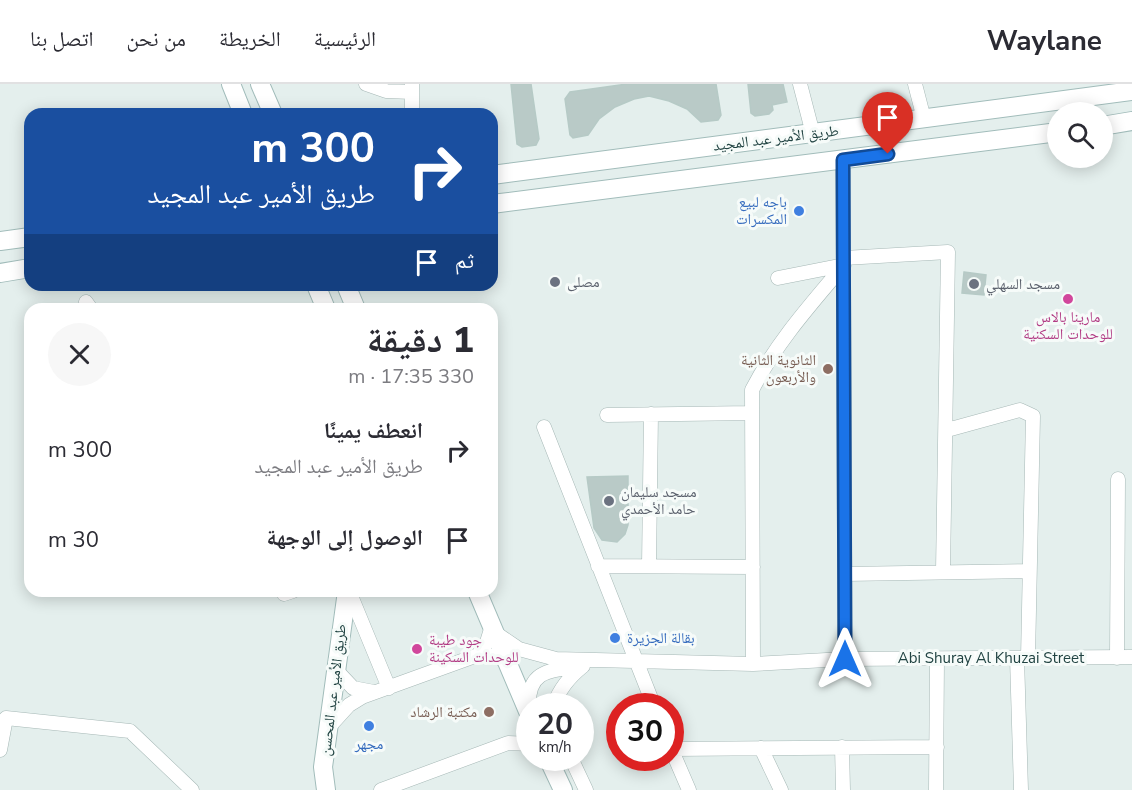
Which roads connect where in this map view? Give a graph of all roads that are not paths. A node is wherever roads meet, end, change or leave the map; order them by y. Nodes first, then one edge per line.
1 (231, 84) edge
2 (260, 84) edge
3 (366, 84) edge
4 (800, 84) edge
5 (915, 84) edge
6 (412, 88) edge
7 (1132, 91) edge
8 (1087, 102) edge
9 (241, 108) edge
10 (270, 108) edge
11 (412, 108) edge
12 (1047, 108) edge
13 (924, 119) junction
14 (1132, 121) edge
15 (1113, 124) edge
16 (1047, 133) edge
17 (813, 134) junction
18 (843, 160) junction
19 (498, 174) edge
20 (498, 203) edge
21 (24, 238) edge
22 (0, 241) edge
23 (844, 261) junction
24 (24, 269) edge
25 (0, 273) edge
26 (777, 278) dead end
27 (752, 413) junction
28 (651, 414) junction
29 (607, 415) dead end
30 (544, 427) dead end
31 (947, 430) junction
32 (1123, 485) edge
33 (598, 566) junction
34 (650, 566) junction
35 (753, 567) junction
36 (1118, 569) junction
37 (1132, 569) edge
38 (944, 571) junction
39 (1029, 571) junction
40 (845, 574) junction
41 (347, 597) edge
42 (350, 597) edge
43 (480, 597) edge
44 (493, 629) junction
45 (478, 655) junction
46 (1117, 657) junction
47 (1132, 657) edge
48 (1023, 658) junction
49 (845, 659) junction
50 (937, 659) junction
51 (507, 661) junction
52 (635, 661) junction
53 (753, 664) junction
54 (583, 666) junction
55 (336, 670) junction
56 (382, 690) junction
57 (520, 693) edge
58 (528, 693) edge
59 (559, 693) edge
60 (649, 693) edge
61 (329, 727) junction
62 (516, 743) edge
63 (684, 747) edge
64 (842, 747) junction
65 (937, 747) junction
66 (761, 748) junction
67 (0, 750) edge
68 (554, 771) edge
69 (577, 771) edge
70 (681, 771) edge
71 (192, 790) edge
72 (326, 790) edge
73 (381, 790) edge
74 (563, 790) edge
75 (586, 790) edge
76 (689, 790) edge
77 (781, 790) edge
78 (843, 790) edge
79 (936, 790) edge
80 (1021, 790) edge

1 - 9 main road
2 - 10 main road
3 - 6 street
4 - 17 street
5 - 13 street
6 - 11 street
7 - 8 main road, طريق الأمير عبد المجيد
12 - 13 main road, طريق الأمير عبد المجيد
13 - 17 main road, طريق الأمير عبد المجيد
14 - 15 main road
16 - 18 main road, طريق الأمير عبد المجيد
17 - 19 main road, طريق الأمير عبد المجيد
18 - 20 main road, طريق الأمير عبد المجيد
18 - 23 street
21 - 22 main road
23 - 26 street
23 - 27 street
23 - 31 street
23 - 40 street
24 - 25 main road
27 - 28 street
27 - 35 street
28 - 29 street
28 - 34 street
30 - 33 street
31 - 38 street
31 - 39 street
32 - 36 street
33 - 34 street
33 - 52 street
34 - 35 street
35 - 53 street
36 - 37 street
36 - 46 street
38 - 39 street
38 - 40 street
39 - 48 street
40 - 49 street
41 - 55 main road, طريق الأمير عبد المحسن
42 - 56 street
43 - 44 main road
44 - 45 street
44 - 51 main road
44 - 52 street
45 - 51 street
45 - 56 street
46 - 47 street, Abi Shuray Al Khuzai Street
46 - 48 street, Abi Shuray Al Khuzai Street
48 - 50 street, Abi Shuray Al Khuzai Street
48 - 80 street
49 - 50 street, Abi Shuray Al Khuzai Street
49 - 53 street, Abi Shuray Al Khuzai Street
50 - 65 street
51 - 57 main road
52 - 53 street, Abi Shuray Al Khuzai Street
52 - 54 street
52 - 60 street
54 - 58 street
54 - 59 street
55 - 56 street
55 - 61 main road, طريق الأمير عبد المحسن
56 - 61 street
61 - 72 main road, طريق الأمير عبد المحسن
62 - 73 street
63 - 66 street
64 - 65 street
64 - 66 street
64 - 78 street
65 - 79 street
66 - 77 street
67 - 71 street
68 - 74 main road
69 - 75 street
70 - 76 street

